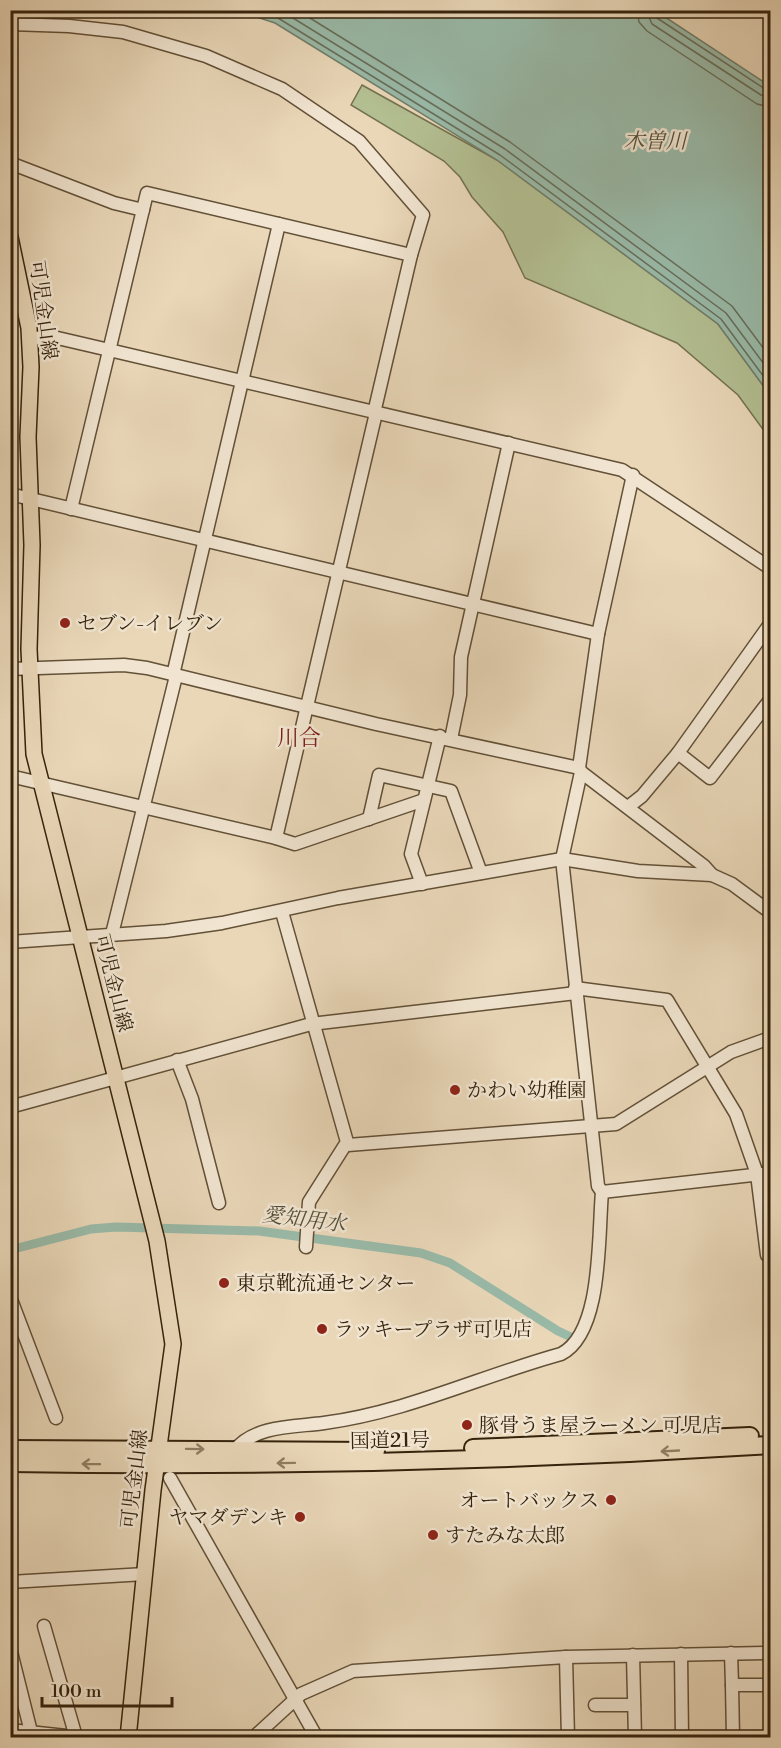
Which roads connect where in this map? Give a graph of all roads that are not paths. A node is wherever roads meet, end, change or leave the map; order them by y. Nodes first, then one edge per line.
1 (10, 24) edge
2 (10, 163) edge
3 (143, 210) junction
4 (279, 224) junction
5 (10, 237) edge
6 (411, 255) junction
7 (17, 287) edge
8 (30, 339) junction
9 (110, 350) junction
10 (242, 380) junction
11 (375, 413) junction
12 (509, 443) junction
13 (633, 475) junction
14 (10, 494) edge
15 (33, 500) junction
16 (71, 508) junction
17 (205, 541) junction
18 (771, 568) edge
19 (339, 573) junction
20 (473, 604) junction
21 (771, 624) edge
22 (598, 634) junction
23 (30, 668) junction
24 (10, 669) edge
25 (174, 675) junction
26 (771, 700) edge
27 (306, 705) junction
28 (446, 738) junction
29 (678, 753) junction
30 (580, 770) junction
31 (10, 776) edge
32 (40, 784) junction
33 (428, 786) junction
34 (424, 800) junction
35 (628, 807) junction
36 (143, 809) junction
37 (369, 819) junction
38 (276, 838) junction
39 (562, 859) junction
40 (481, 873) junction
41 (712, 875) junction
42 (422, 884) junction
43 (282, 912) junction
44 (771, 912) edge
45 (112, 934) junction
46 (81, 937) junction
47 (10, 942) edge
48 (576, 991) junction
49 (311, 1024) junction
50 (771, 1038) edge
51 (177, 1060) junction
52 (709, 1067) junction
53 (115, 1077) junction
54 (10, 1107) edge
55 (592, 1124) junction
56 (347, 1142) junction
57 (771, 1173) edge
58 (757, 1174) junction
59 (602, 1192) junction
60 (219, 1203) dead end
61 (306, 1247) dead end
62 (767, 1255) dead end
63 (10, 1297) edge
64 (56, 1418) dead end
65 (771, 1435) edge
66 (771, 1445) edge
67 (10, 1449) edge
68 (235, 1450) junction
69 (158, 1457) junction
70 (10, 1463) edge
71 (170, 1478) dead end
72 (145, 1574) junction
73 (10, 1582) edge
74 (44, 1626) dead end
75 (10, 1648) edge
76 (731, 1653) junction
77 (771, 1653) edge
78 (681, 1654) junction
79 (633, 1655) junction
80 (566, 1657) junction
81 (732, 1685) junction
82 (771, 1685) edge
83 (296, 1699) junction
84 (595, 1705) dead end
85 (634, 1705) junction
86 (10, 1730) edge
87 (31, 1732) junction
88 (80, 1737) edge
89 (129, 1737) edge
90 (253, 1737) edge
91 (317, 1737) edge
92 (568, 1737) edge
93 (634, 1737) edge
94 (682, 1737) edge
95 (733, 1737) edge

1 - 6 street
2 - 3 street
3 - 4 street
3 - 9 street
4 - 6 street
4 - 10 street
5 - 7 main road, 可児金山線
6 - 11 street
7 - 8 main road, 可児金山線
8 - 9 street
8 - 15 main road, 可児金山線
9 - 10 street
9 - 16 street
10 - 11 street
10 - 17 street
11 - 12 street
11 - 19 street
12 - 13 street
12 - 20 street
13 - 18 street
13 - 22 street
14 - 15 street
15 - 16 street
15 - 23 main road, 可児金山線
16 - 17 street
17 - 19 street
17 - 25 street
19 - 20 street
19 - 27 street
20 - 22 street
20 - 28 street
21 - 29 street
22 - 30 street
23 - 24 street
23 - 25 street
23 - 32 main road, 可児金山線
25 - 27 street
25 - 36 street
26 - 29 street
27 - 28 street
27 - 38 street
28 - 30 street
28 - 33 street
29 - 35 street
30 - 35 street
30 - 39 street
31 - 32 street
32 - 36 street
32 - 46 main road, 可児金山線
33 - 34 street
33 - 37 street
33 - 40 street
34 - 37 street
34 - 42 street
35 - 41 street
36 - 38 street
36 - 45 street
37 - 38 street
39 - 40 street
39 - 41 street
39 - 48 street
40 - 42 street
41 - 44 street
42 - 43 street
43 - 45 street
43 - 49 street
45 - 46 street
46 - 47 street
46 - 53 main road, 可児金山線
48 - 49 street
48 - 52 street
48 - 55 street
49 - 51 street
49 - 56 street
50 - 52 street
51 - 53 street
51 - 60 street
52 - 55 street
52 - 58 street
53 - 54 street
53 - 69 main road, 可児金山線
55 - 56 street
55 - 59 street
56 - 61 street
57 - 58 street
58 - 59 street
58 - 62 street
59 - 68 street
63 - 64 street
65 - 68 highway, 国道21号
66 -> 69 highway, 国道21号
67 - 69 highway, 国道21号
69 -> 68 highway, 国道21号
69 -> 70 highway, 国道21号
69 - 72 main road, 可児金山線
71 - 83 street
72 - 73 street
72 - 89 main road, 可児金山線
74 - 88 street
75 - 87 street
76 - 77 street
76 - 78 street
76 - 81 street
78 - 79 street
78 - 94 street
79 - 80 street
79 - 85 street
80 - 83 street
80 - 92 street
81 - 82 street
81 - 95 street
83 - 90 street
83 - 91 street
84 - 85 street
85 - 93 street
86 - 87 street
87 - 88 street

